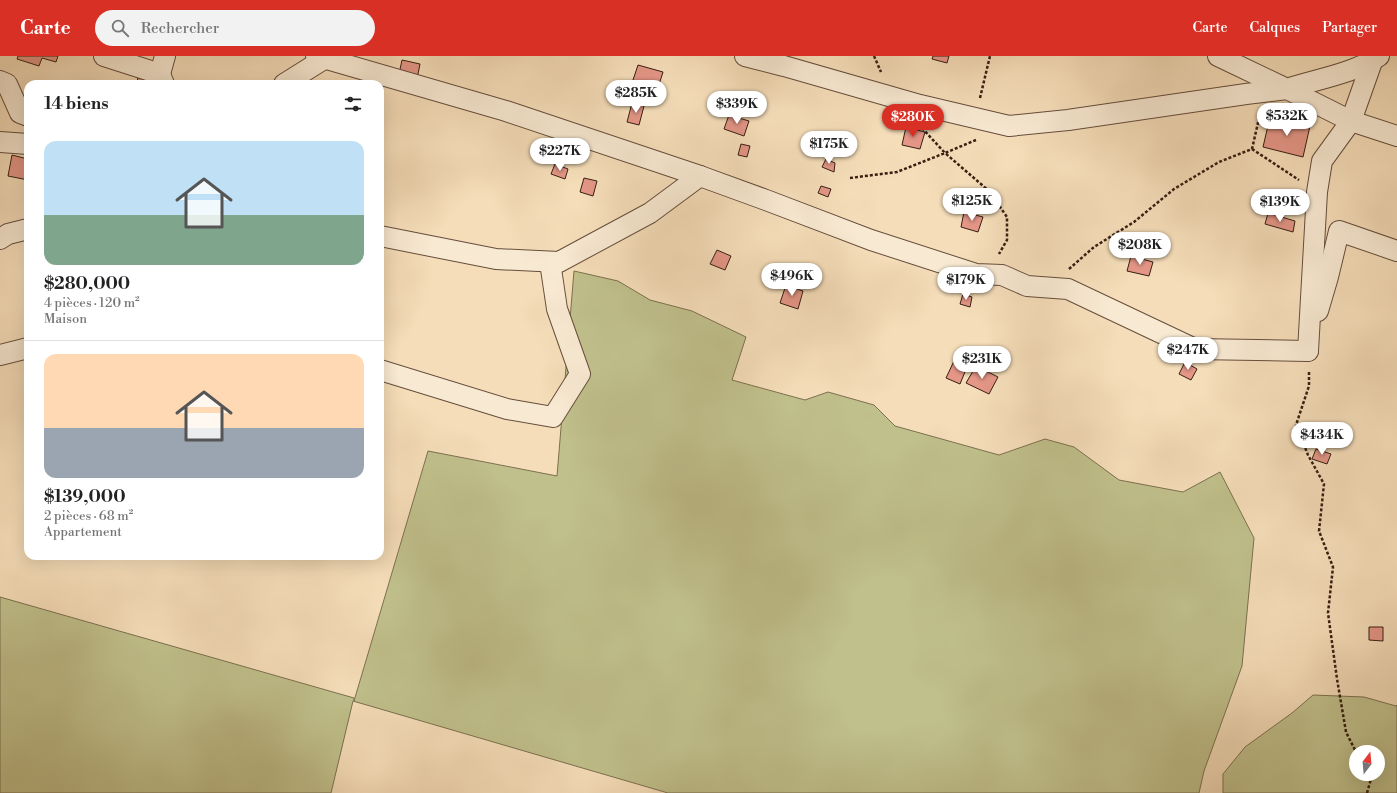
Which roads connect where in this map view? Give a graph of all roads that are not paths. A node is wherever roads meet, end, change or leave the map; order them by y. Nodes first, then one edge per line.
1 (104, 56) edge
2 (745, 56) edge
3 (1218, 56) edge
4 (320, 57) edge
5 (1376, 57) edge
6 (163, 71) edge
7 (289, 80) edge
8 (0, 81) edge
9 (1287, 89) junction
10 (24, 114) edge
11 (1351, 121) junction
12 (1397, 136) edge
13 (0, 142) edge
14 (24, 144) edge
15 (700, 176) junction
16 (24, 230) edge
17 (384, 237) edge
18 (0, 239) edge
19 (1397, 251) edge
20 (550, 262) junction
21 (24, 349) edge
22 (1308, 352) junction
23 (0, 355) edge
24 (384, 371) edge

1 - 6 street
2 - 9 street
3 - 9 street
4 - 7 street
4 - 15 street
5 - 9 street
5 - 11 street
8 - 10 street
9 - 11 street
11 - 12 street
11 - 22 street
13 - 14 street
15 - 20 street
15 - 22 street
16 - 18 street
17 - 20 street
19 - 22 street
20 - 24 street
21 - 23 street

